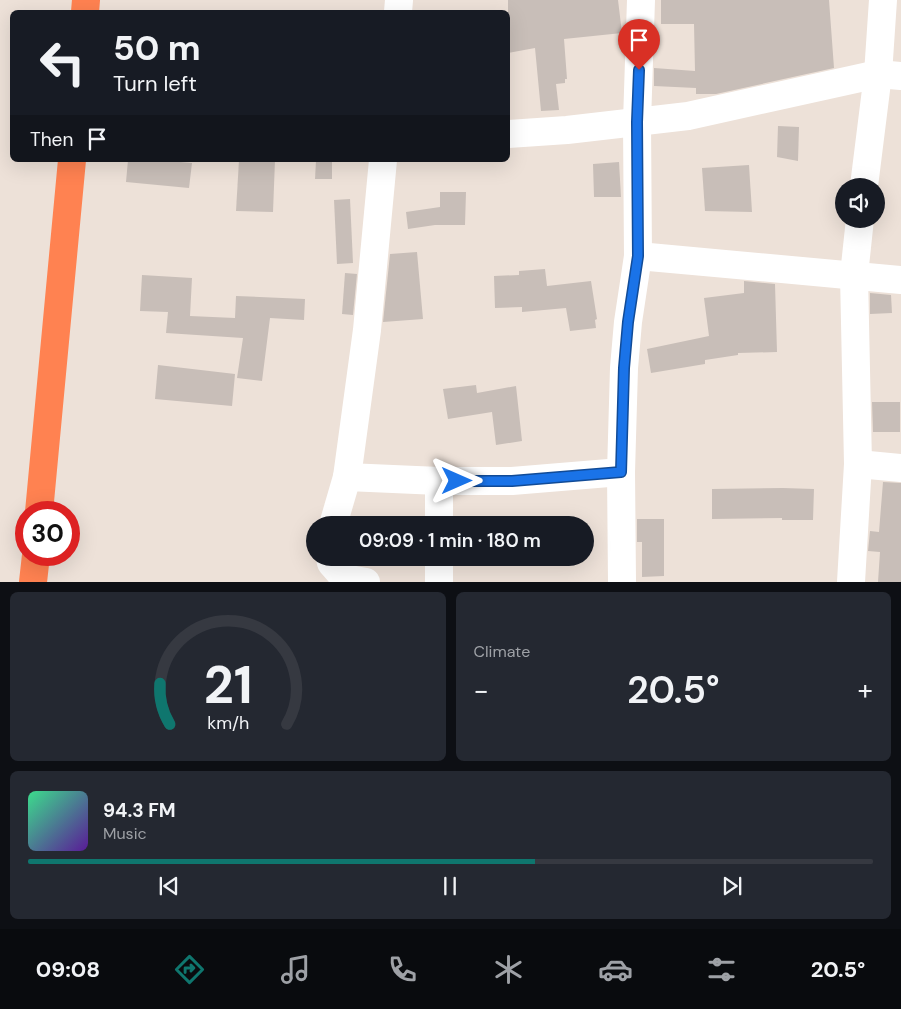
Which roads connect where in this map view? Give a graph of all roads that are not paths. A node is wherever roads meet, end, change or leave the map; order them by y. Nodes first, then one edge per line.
1 (642, 0) edge
2 (883, 0) edge
3 (889, 75) edge
4 (637, 122) junction
5 (510, 134) edge
6 (72, 162) edge
7 (383, 162) edge
8 (866, 178) edge
9 (859, 228) edge
10 (638, 256) junction
11 (854, 275) junction
12 (901, 280) edge
13 (858, 464) junction
14 (901, 468) edge
15 (621, 472) junction
16 (347, 477) junction
17 (439, 481) junction
18 (40, 501) edge
19 (336, 516) edge
20 (439, 516) edge
21 (35, 566) edge
22 (334, 566) edge
23 (439, 566) edge
24 (33, 582) edge
25 (366, 582) edge
26 (439, 582) edge
27 (622, 582) edge
28 (851, 582) edge

1 - 4 street
2 - 3 street
3 - 4 street
3 - 8 street
4 - 5 street
4 - 10 street
6 - 18 highway
7 - 16 street
9 - 11 street
10 - 11 street
10 - 15 street
11 - 12 street
11 - 13 street
13 - 14 street
13 - 28 street
15 - 17 street
15 - 27 street
16 - 17 street
16 - 19 street
17 - 20 street
21 - 24 highway
22 - 25 street
23 - 26 street

